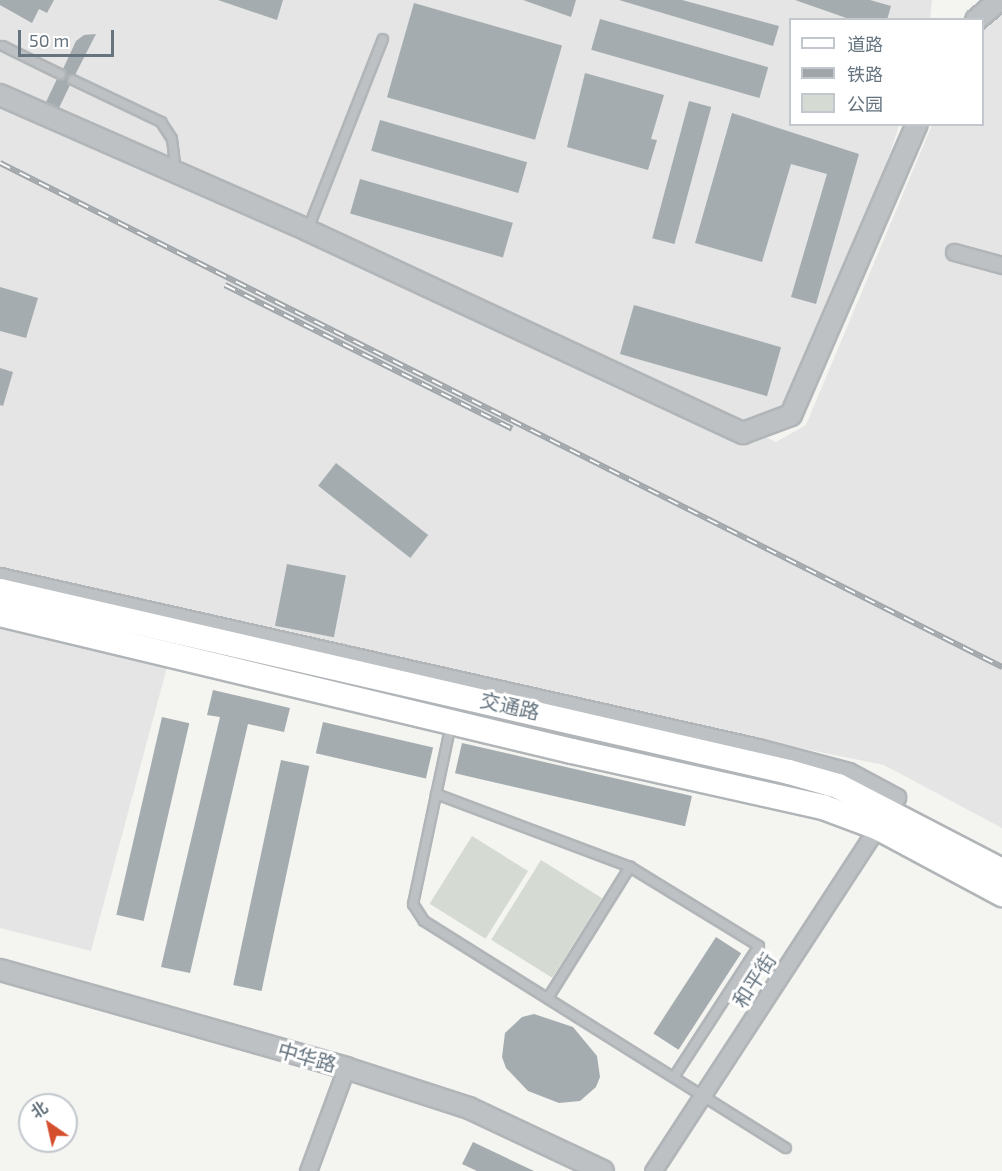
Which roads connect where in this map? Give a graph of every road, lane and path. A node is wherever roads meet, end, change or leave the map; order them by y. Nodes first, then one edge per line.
1 (1000, 0) edge
2 (978, 18) edge
3 (383, 39) dead end
4 (3, 46) dead end
5 (60, 74) dead end
6 (73, 80) dead end
7 (0, 95) edge
8 (916, 126) edge
9 (176, 171) junction
10 (307, 230) junction
11 (954, 252) dead end
12 (1002, 265) edge
13 (0, 576) edge
14 (0, 591) edge
15 (0, 614) edge
16 (452, 722) junction
17 (436, 794) junction
18 (888, 812) junction
19 (630, 867) junction
20 (1002, 871) edge
21 (1002, 894) edge
22 (0, 970) edge
23 (548, 998) junction
24 (346, 1068) junction
25 (674, 1077) junction
26 (703, 1095) junction
27 (786, 1148) dead end
28 (599, 1170) edge
29 (308, 1171) edge
30 (653, 1171) edge

1 - 2 street
3 - 10 lane
4 - 5 lane
6 - 9 lane
7 - 9 street
8 - 10 street
9 - 10 street
11 - 12 street
13 - 18 street
14 - 18 main road, 交通路
15 - 16 main road, 交通路
16 - 17 lane
16 - 18 main road, 交通路
17 - 19 lane
17 - 23 lane
18 - 20 main road, 交通路
18 - 21 main road, 交通路
18 - 26 street, 和平街
19 - 23 lane
19 - 25 lane
22 - 24 street, 中华路
23 - 25 lane
24 - 28 street, 中华路
24 - 29 street
25 - 26 lane
26 - 27 lane
26 - 30 street, 和平街

